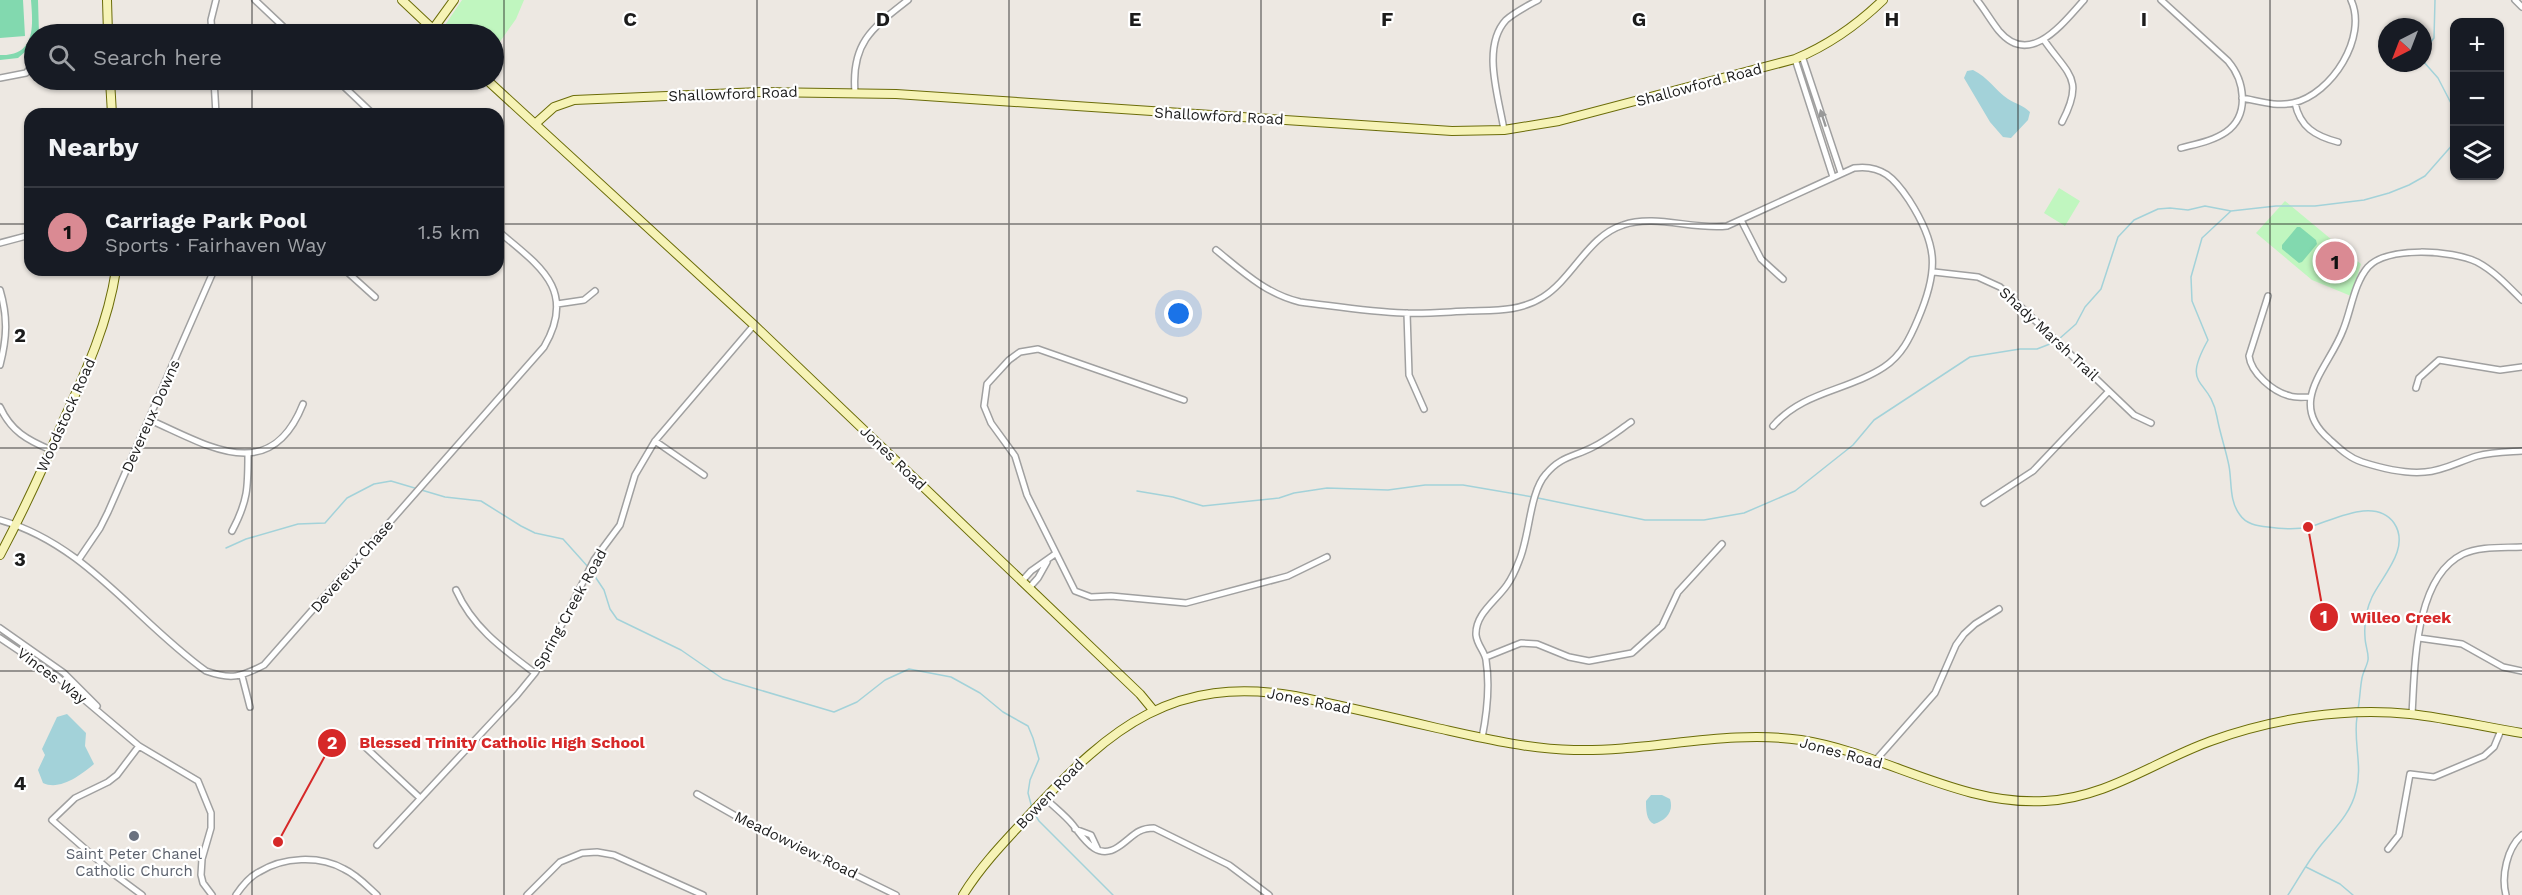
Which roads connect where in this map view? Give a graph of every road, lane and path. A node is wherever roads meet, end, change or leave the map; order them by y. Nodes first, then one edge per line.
1 (107, 0) edge
2 (216, 0) edge
3 (255, 0) edge
4 (402, 0) edge
5 (454, 0) edge
6 (908, 0) edge
7 (1538, 0) edge
8 (1883, 0) edge
9 (1977, 0) edge
10 (2084, 0) edge
11 (2161, 0) edge
12 (2351, 0) edge
13 (2515, 0) edge
14 (2522, 7) edge
15 (108, 24) edge
16 (211, 24) edge
17 (280, 24) edge
18 (428, 24) edge
19 (440, 24) edge
20 (2044, 40) junction
21 (1798, 57) junction
22 (24, 73) edge
23 (0, 78) edge
24 (111, 90) edge
25 (215, 90) edge
26 (348, 90) edge
27 (498, 90) edge
28 (855, 92) junction
29 (2242, 98) junction
30 (2295, 103) junction
31 (112, 108) edge
32 (216, 108) edge
33 (367, 108) edge
34 (2062, 122) dead end
35 (535, 124) junction
36 (1504, 130) junction
37 (2338, 142) dead end
38 (2181, 148) dead end
39 (1841, 173) junction
40 (1833, 177) junction
41 (1742, 220) junction
42 (504, 236) edge
43 (24, 237) edge
44 (0, 243) edge
45 (1216, 250) dead end
46 (1934, 272) junction
47 (115, 276) edge
48 (211, 276) edge
49 (352, 276) edge
50 (1784, 279) dead end
51 (0, 290) edge
52 (595, 291) dead end
53 (2268, 296) dead end
54 (375, 297) dead end
55 (2522, 300) edge
56 (557, 304) junction
57 (1407, 314) junction
58 (754, 325) junction
59 (0, 365) edge
60 (2522, 367) edge
61 (2416, 388) dead end
62 (2109, 391) junction
63 (2310, 397) junction
64 (1184, 400) dead end
65 (303, 404) dead end
66 (0, 407) edge
67 (1424, 409) dead end
68 (150, 420) junction
69 (1631, 422) dead end
70 (2151, 423) dead end
71 (1773, 426) dead end
72 (654, 441) junction
73 (51, 450) junction
74 (2522, 451) edge
75 (248, 455) junction
76 (704, 475) dead end
77 (1984, 504) dead end
78 (0, 520) edge
79 (16, 525) junction
80 (232, 531) dead end
81 (1722, 544) dead end
82 (2522, 547) edge
83 (1055, 554) junction
84 (0, 555) edge
85 (1327, 556) dead end
86 (79, 559) junction
87 (1047, 562) junction
88 (1022, 581) junction
89 (1029, 588) junction
90 (456, 590) dead end
91 (1999, 609) dead end
92 (0, 628) edge
93 (0, 638) edge
94 (2419, 638) junction
95 (1486, 657) junction
96 (2522, 671) edge
97 (535, 673) junction
98 (242, 676) junction
99 (250, 707) dead end
100 (1154, 711) junction
101 (104, 714) junction
102 (2412, 714) junction
103 (2501, 729) junction
104 (2522, 733) edge
105 (1482, 738) junction
106 (362, 744) dead end
107 (139, 746) junction
108 (1875, 761) junction
109 (697, 794) dead end
110 (420, 798) junction
111 (1045, 798) junction
112 (2522, 835) edge
113 (377, 845) dead end
114 (2388, 849) dead end
115 (142, 895) edge
116 (212, 895) edge
117 (236, 895) edge
118 (377, 895) edge
119 (527, 895) edge
120 (703, 895) edge
121 (896, 895) edge
122 (963, 895) edge
123 (1269, 895) edge
124 (2506, 895) edge

1 - 15 street
2 - 16 street
3 - 17 street
4 - 18 street
5 - 19 street
6 - 28 street
7 - 36 street
8 - 21 street, Shallowford Road
9 - 20 street
10 - 20 street
11 - 29 street
12 - 30 street
13 - 14 street
20 - 34 street
21 - 36 street, Shallowford Road
39 -> 21 street
21 - 40 street
22 - 23 street
24 - 31 street
25 - 32 street
26 - 33 street
27 - 35 street, Jones Road
28 - 35 street, Shallowford Road
28 - 36 street, Shallowford Road
29 - 30 street
29 - 38 street
30 - 37 street
35 - 58 street, Jones Road
39 - 40 street
39 - 46 street
40 - 41 street
41 - 50 street
41 - 57 street
42 - 56 street
43 - 44 street
45 - 57 street
46 - 62 street, Shady Marsh Trail
46 - 71 street
47 - 73 street, Woodstock Road
48 - 68 street, Devereux Downs
49 - 54 street
51 - 59 street
52 - 56 street
53 - 63 street
55 - 63 street
56 - 98 street, Devereux Chase
57 - 67 street
58 - 72 street, Spring Creek Road
58 - 88 street, Jones Road
60 - 61 street
62 - 70 street, Shady Marsh Trail
62 - 77 street
63 - 74 street
64 - 83 street
65 - 75 street
66 - 73 street
68 - 75 street
68 - 86 street, Devereux Downs
69 - 95 street
72 - 76 street
72 - 97 street, Spring Creek Road
73 - 79 street, Woodstock Road
75 - 80 street
78 - 79 street
79 - 84 street, Woodstock Road
79 - 86 street
81 - 95 street
82 - 94 street
83 - 85 street
83 - 87 street
86 - 98 street
87 - 88 street
87 - 89 street
88 - 89 street, Jones Road
89 - 100 street, Jones Road
90 - 97 street
91 - 108 street
92 - 101 street, Vinces Way
93 - 101 street, Vinces Way
94 - 96 street
94 - 102 street
95 - 105 street
97 - 110 street, Spring Creek Road
98 - 99 street
100 - 105 street, Jones Road
100 - 111 street, Bowen Road
101 - 107 street, Vinces Way
102 - 103 street, Jones Road
102 - 108 street, Jones Road
103 - 104 street, Jones Road
103 - 114 street
105 - 108 street, Jones Road
106 - 110 street
107 - 115 street
107 - 116 street, Vinces Way
109 - 121 street, Meadowview Road
110 - 113 street, Spring Creek Road
111 - 122 street, Bowen Road
111 - 123 street
112 - 124 street
117 - 118 street
119 - 120 street

